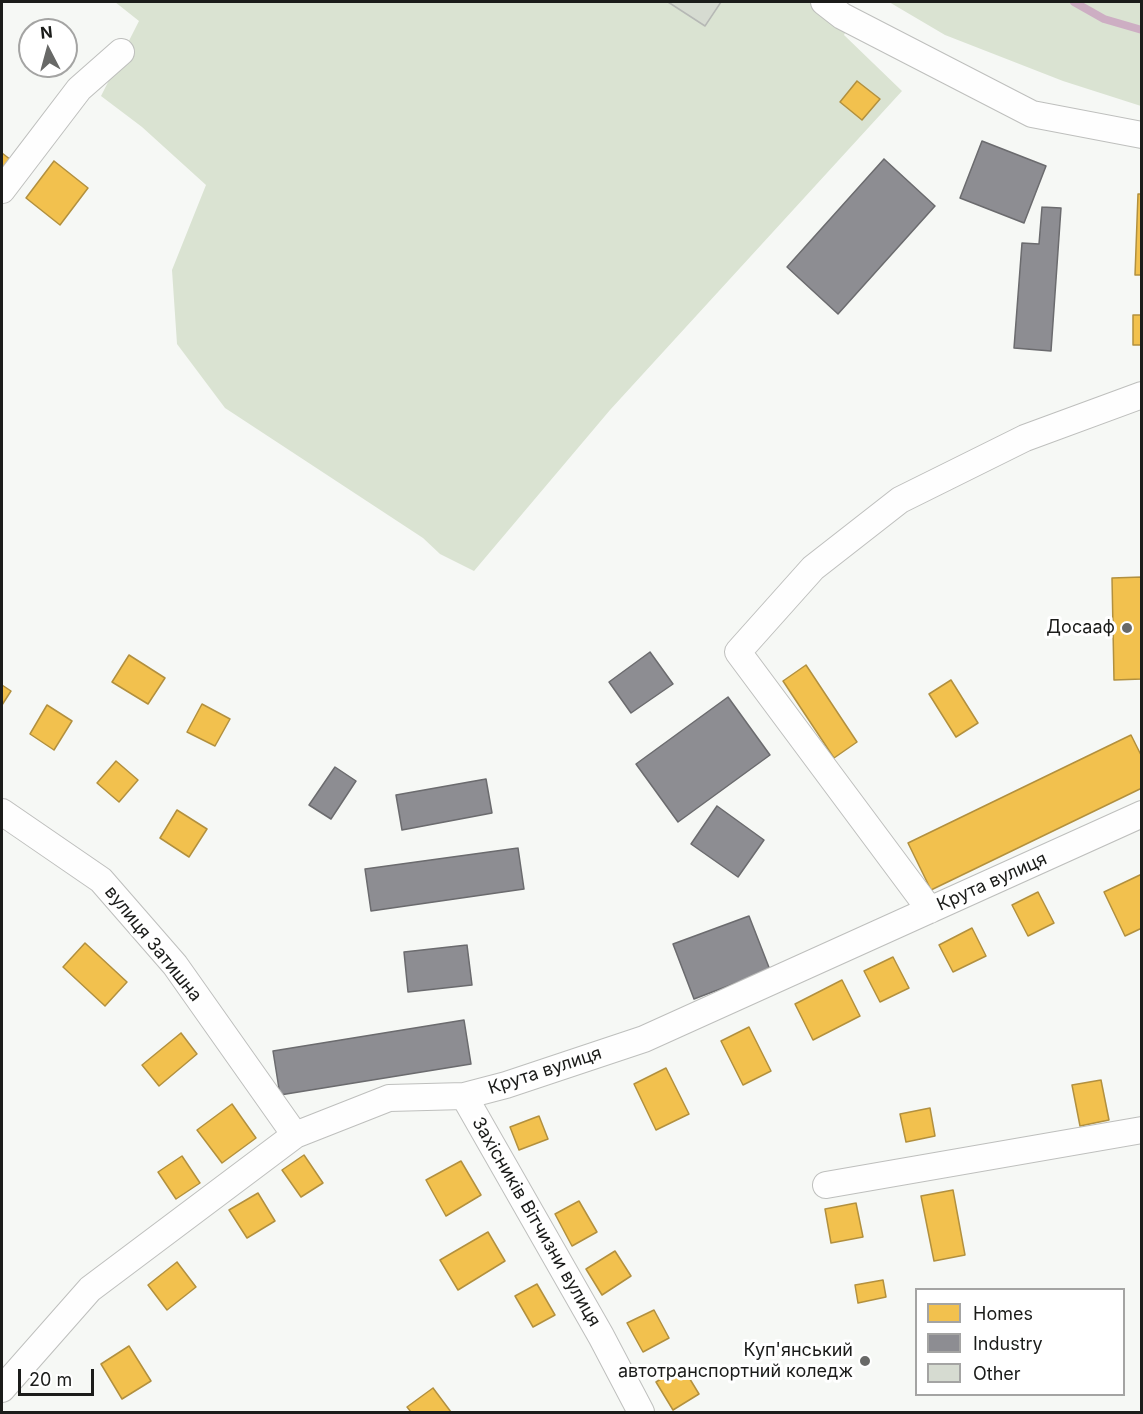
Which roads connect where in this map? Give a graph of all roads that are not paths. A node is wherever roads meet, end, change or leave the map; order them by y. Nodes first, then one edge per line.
1 (824, 2) edge
2 (121, 52) dead end
3 (1142, 135) edge
4 (2, 190) edge
5 (1142, 395) edge
6 (2, 812) edge
7 (1142, 814) edge
8 (930, 910) junction
9 (464, 1096) junction
10 (1142, 1130) edge
11 (295, 1135) junction
12 (826, 1185) dead end
13 (2, 1389) edge
14 (640, 1413) edge

1 - 3 street
2 - 4 street
5 - 8 street
6 - 11 street, вулиця Затишна
7 - 8 street, Крута вулиця
8 - 9 street, Крута вулиця
9 - 11 street, Крута вулиця
9 - 14 street, Захісників Вітчизни вулиця
10 - 12 street
11 - 13 street, Крута вулиця

